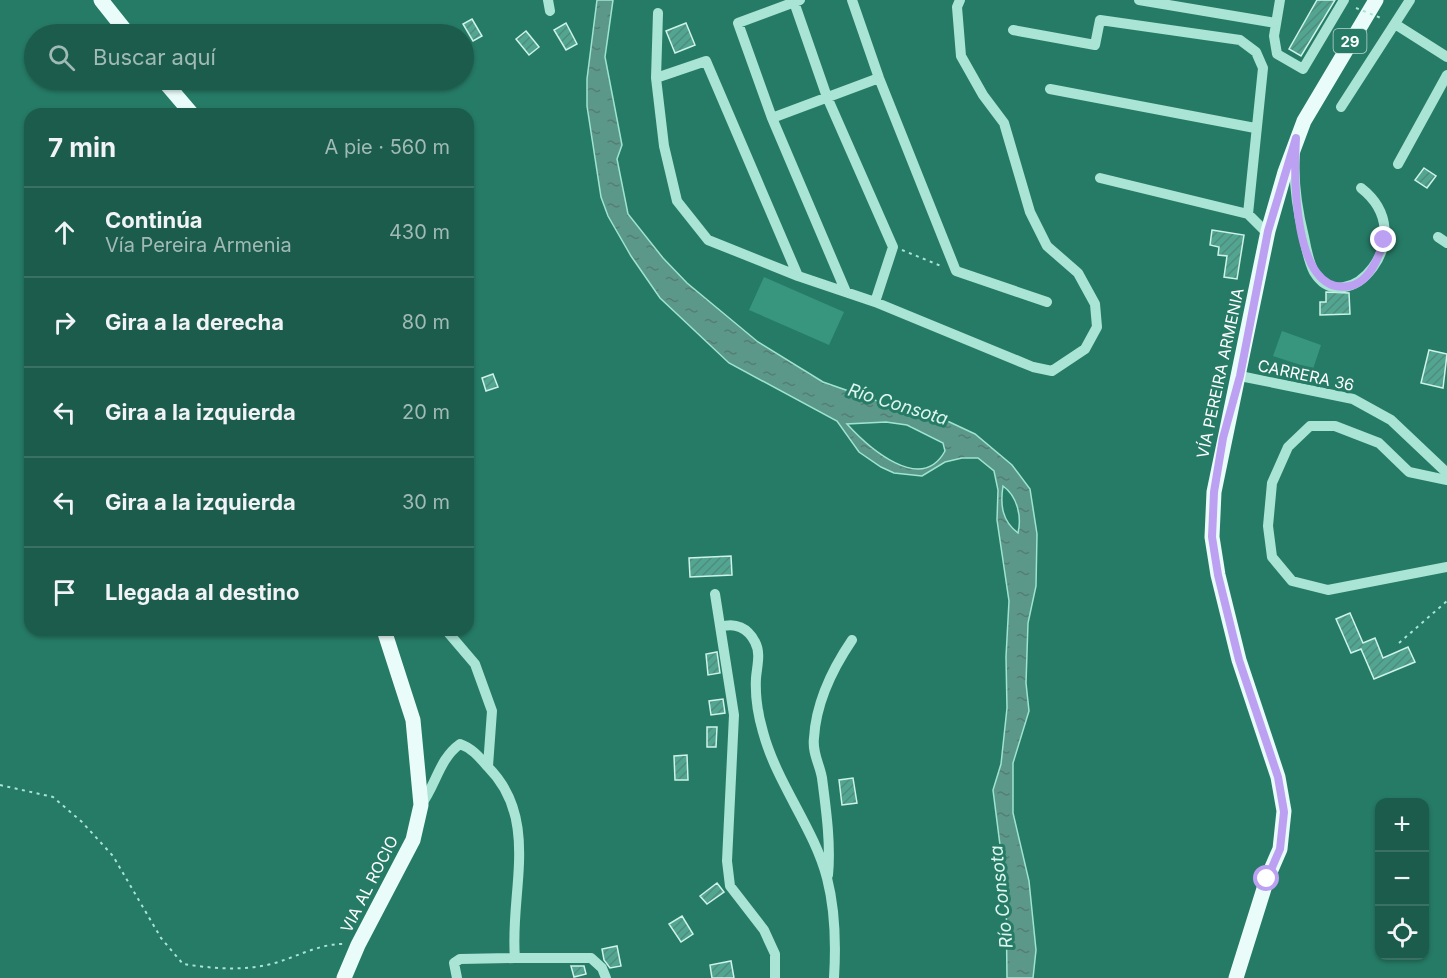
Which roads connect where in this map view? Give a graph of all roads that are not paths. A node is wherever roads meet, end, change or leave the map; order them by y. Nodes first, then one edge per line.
1 (101, 0) edge
2 (852, 0) edge
3 (960, 0) edge
4 (1139, 0) edge
5 (1280, 0) edge
6 (1344, 0) edge
7 (1376, 0) edge
8 (1410, 0) edge
9 (797, 1) edge
10 (658, 13) dead end
11 (1276, 22) junction
12 (120, 24) edge
13 (1395, 24) junction
14 (1013, 30) dead end
15 (1447, 57) edge
16 (1447, 75) edge
17 (656, 78) junction
18 (879, 78) junction
19 (1050, 89) dead end
20 (172, 90) edge
21 (827, 97) junction
22 (1341, 106) dead end
23 (187, 108) edge
24 (772, 118) junction
25 (1255, 128) junction
26 (1296, 138) junction
27 (1398, 164) dead end
28 (1100, 178) dead end
29 (1361, 188) dead end
30 (1248, 214) junction
31 (1268, 234) junction
32 (798, 276) junction
33 (846, 292) junction
34 (875, 302) junction
35 (1047, 302) dead end
36 (1240, 376) junction
37 (1447, 473) edge
38 (1447, 480) edge
39 (1447, 567) edge
40 (715, 594) dead end
41 (721, 627) junction
42 (386, 636) edge
43 (451, 636) edge
44 (852, 640) dead end
45 (488, 766) junction
46 (421, 805) junction
47 (827, 878) junction
48 (515, 958) junction
49 (344, 978) edge
50 (457, 978) edge
51 (606, 978) edge
52 (775, 978) edge
53 (834, 978) edge
54 (1236, 978) edge

1 - 12 main road
2 - 18 street
3 - 34 street
4 - 11 street
5 - 11 street
6 - 11 street
7 - 26 main road, VÍA PEREIRA ARMENIA / 29
8 - 13 street
9 - 21 street
9 - 24 street
10 - 17 street
13 - 15 street
13 - 22 street
14 - 25 street
16 - 27 street
17 - 32 street
17 - 32 street
18 - 21 street
18 - 35 street
19 - 25 street
20 - 23 main road
21 - 24 street
21 - 34 street
24 - 33 street
25 - 30 street
26 - 29 street
26 - 31 main road, VÍA PEREIRA ARMENIA / 29
28 - 30 street
30 - 31 street
31 - 36 main road, VÍA PEREIRA ARMENIA / 29
32 - 33 street
33 - 34 street
36 - 37 street, CARRERA 36
36 - 54 main road, VÍA PEREIRA ARMENIA / 29
38 - 39 street
40 - 41 street
41 - 47 street
41 - 52 street
42 - 46 main road, VIA AL ROCIO
43 - 45 street
44 - 47 street
45 - 46 street
45 - 48 street
46 - 49 main road, VIA AL ROCIO
47 - 53 street
48 - 50 street
48 - 51 street

